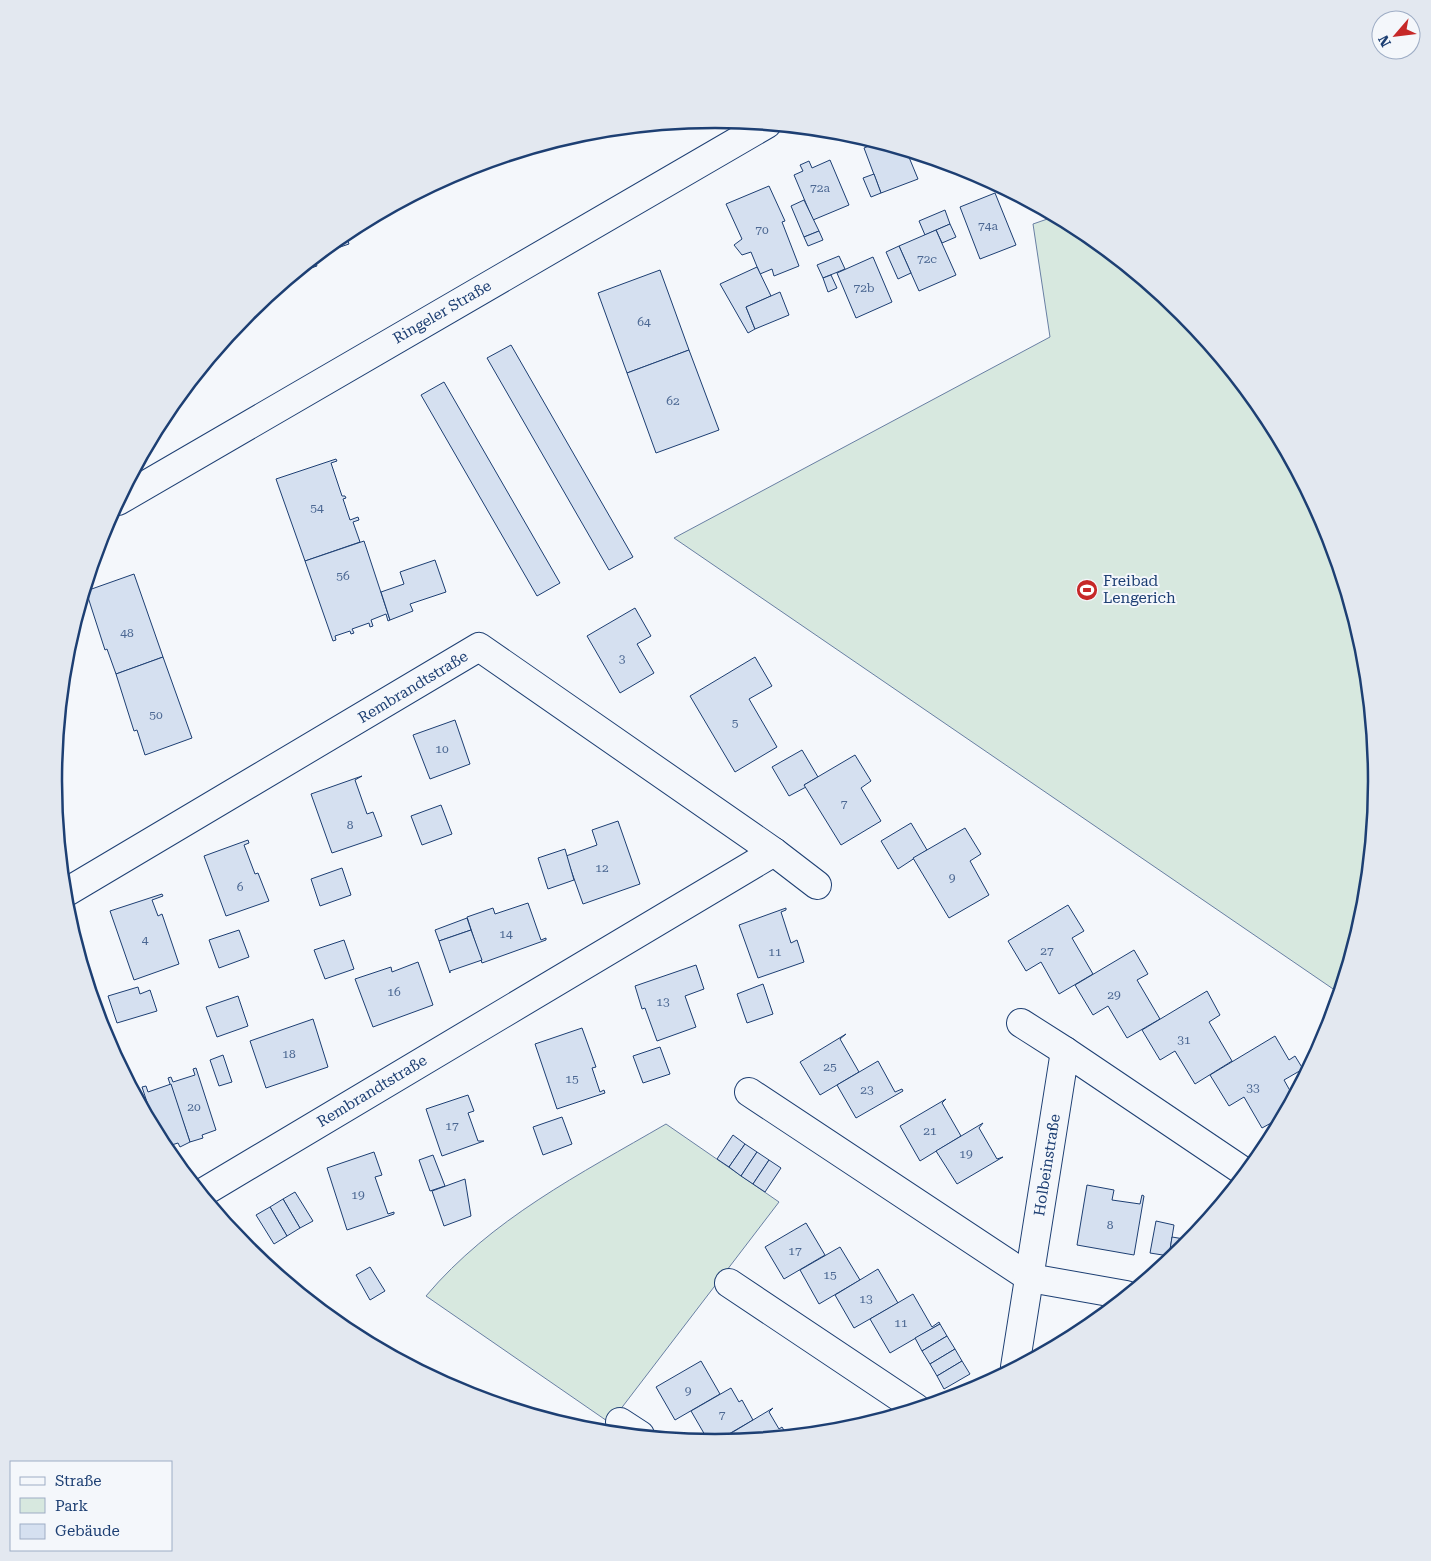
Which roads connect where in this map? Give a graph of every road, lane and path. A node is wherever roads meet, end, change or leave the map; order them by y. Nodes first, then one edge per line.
1 (758, 129) edge
2 (129, 495) edge
3 (774, 852) junction
4 (816, 885) dead end
5 (72, 889) edge
6 (1021, 1022) dead end
7 (1065, 1051) junction
8 (749, 1092) dead end
9 (1240, 1169) edge
10 (207, 1190) edge
11 (1030, 1278) junction
12 (729, 1284) dead end
13 (1118, 1295) edge
14 (1016, 1360) edge
15 (909, 1404) edge

1 - 2 street, Ringeler Straße
3 - 4 street, Rembrandtstraße
3 - 5 street, Rembrandtstraße
3 - 10 street, Rembrandtstraße
6 - 7 street
7 - 9 street
7 - 11 street, Holbeinstraße
8 - 11 street
11 - 13 street
11 - 14 street, Holbeinstraße
12 - 15 street

